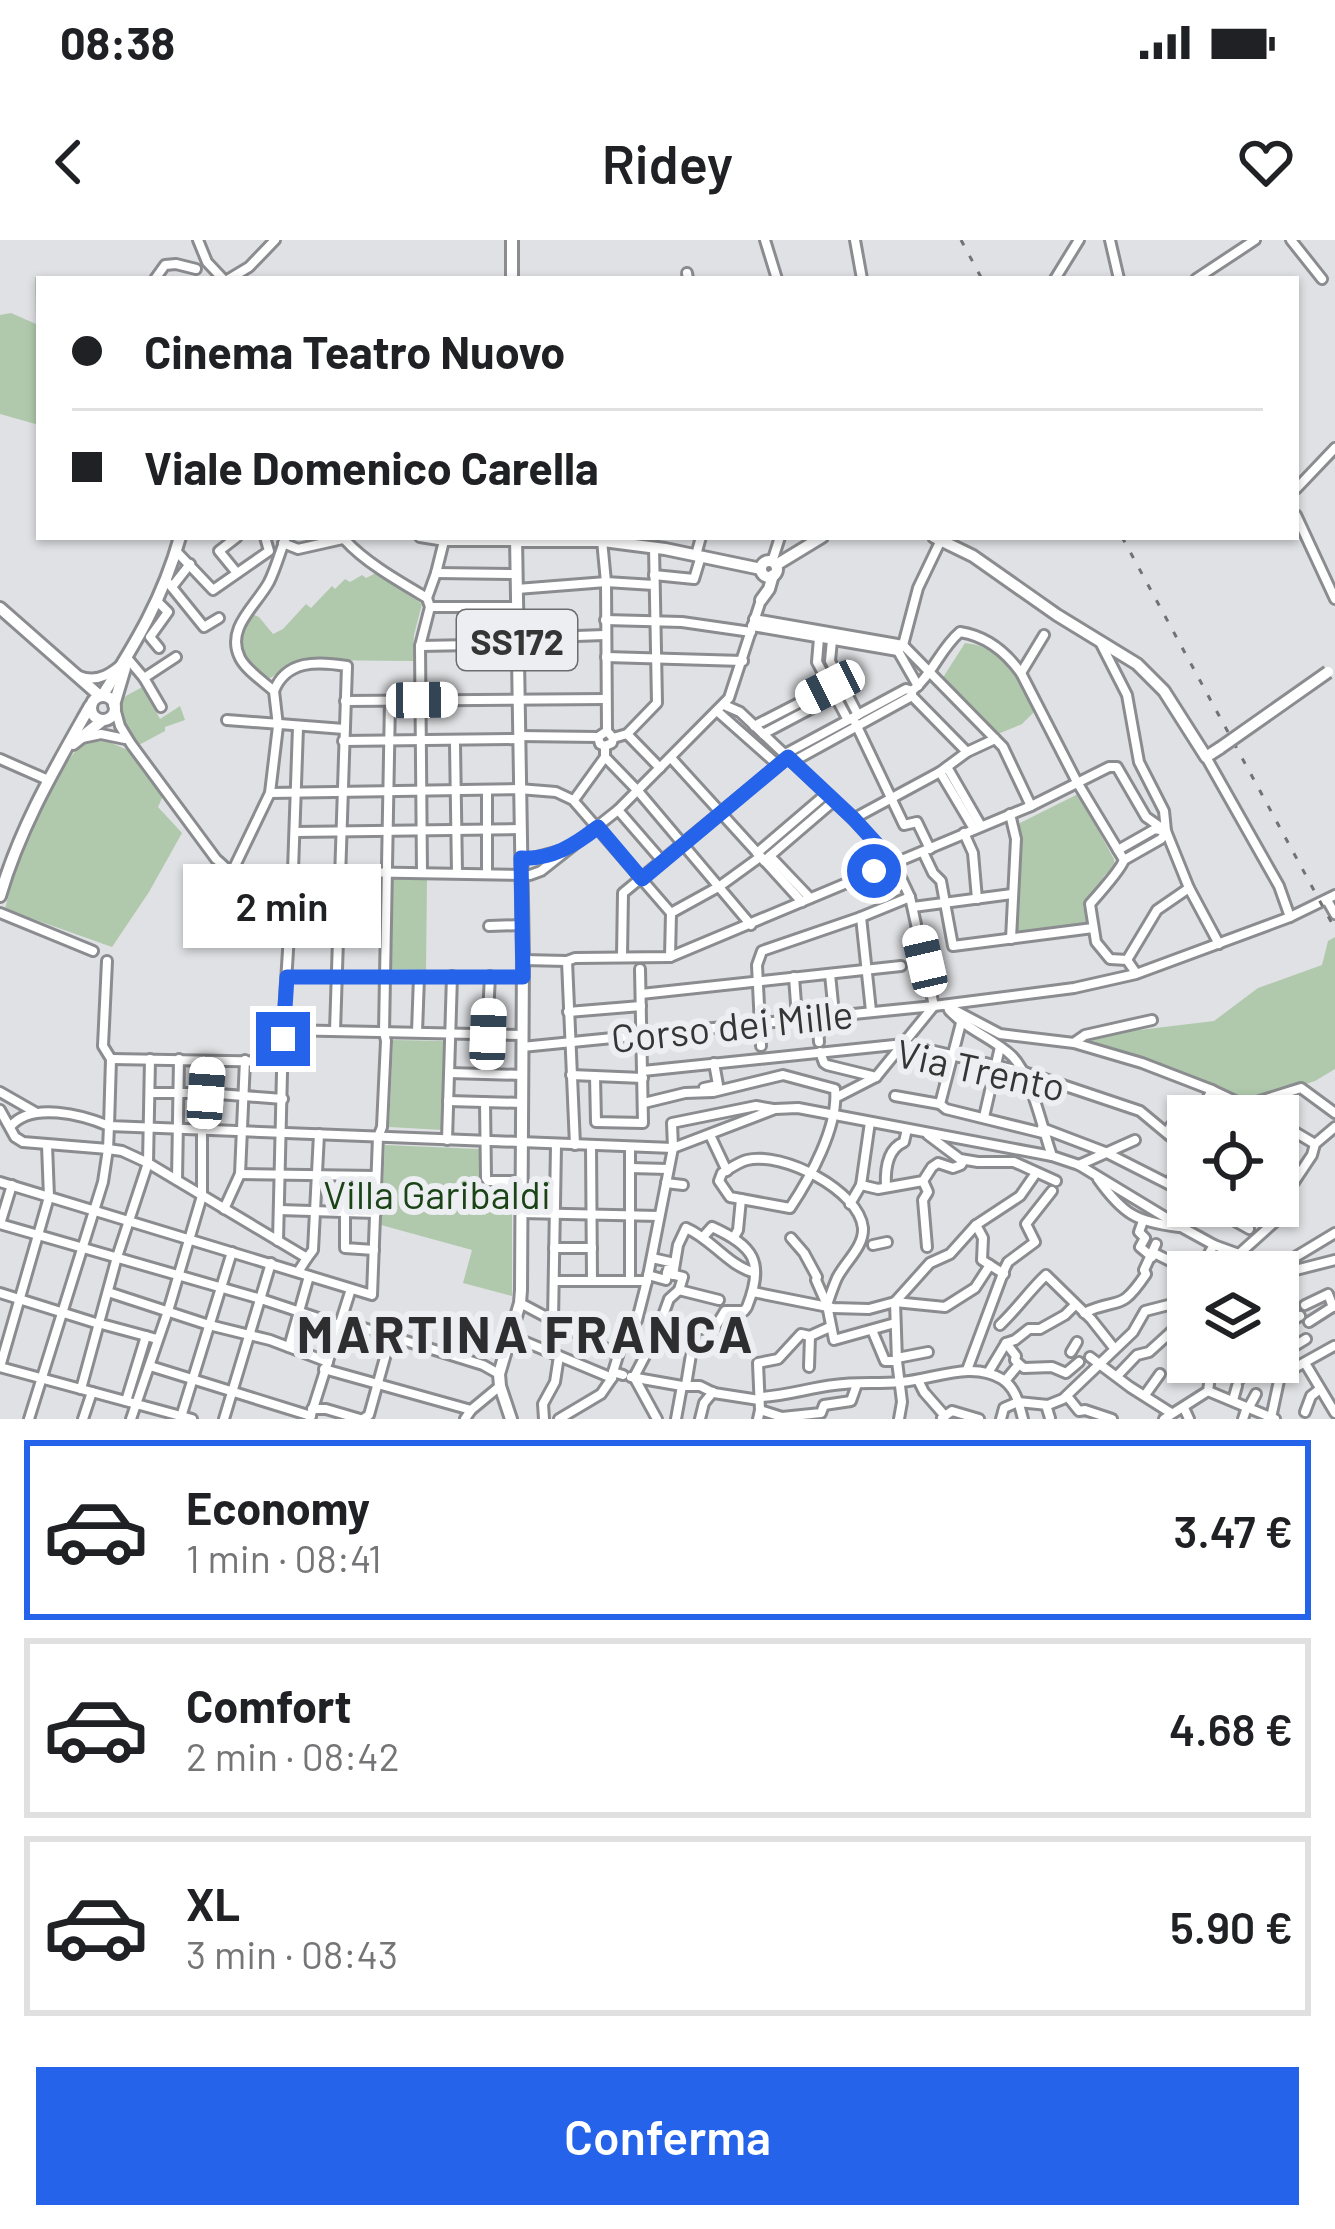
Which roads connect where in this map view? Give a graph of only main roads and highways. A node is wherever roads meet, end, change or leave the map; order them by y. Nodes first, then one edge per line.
1 (512, 240) edge
2 (512, 276) edge
3 (180, 540) edge
4 (516, 540) edge
5 (614, 540) edge
6 (817, 540) edge
7 (942, 540) edge
8 (661, 544) edge
9 (769, 569) junction
10 (760, 600) road end
11 (0, 608) edge
12 (128, 659) junction
13 (1333, 670) edge
14 (96, 701) junction
15 (115, 707) junction
16 (104, 720) junction
17 (65, 750) junction
18 (1, 886) edge
19 (512, 1419) edge

1 - 2 main road
3 - 12 main road
4 - 19 main road, SS172
5 - 8 main road
6 - 9 main road
7 - 13 main road, bridge
8 - 9 main road
9 - 10 main road
11 - 14 main road
12 - 14 main road
12 - 15 main road
14 - 15 main road
14 - 16 main road
14 - 17 main road
15 - 16 main road
16 - 17 main road
17 - 18 main road

